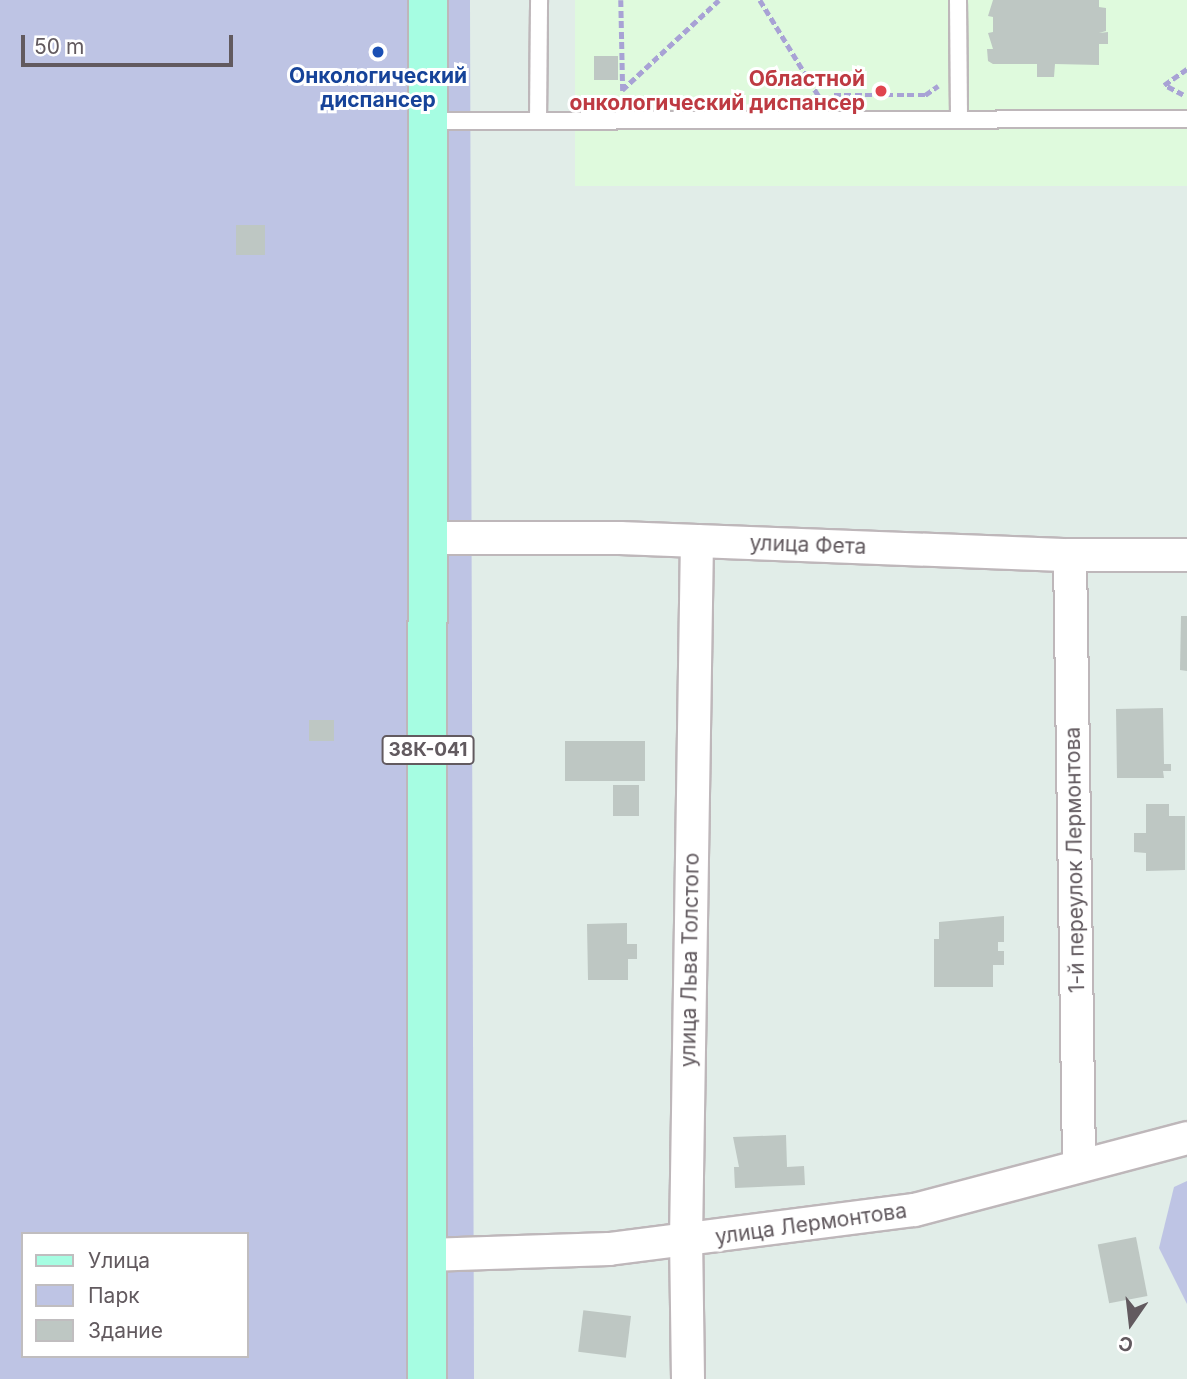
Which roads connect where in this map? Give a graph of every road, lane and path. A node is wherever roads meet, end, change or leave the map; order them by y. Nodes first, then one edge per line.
1 (428, 0) edge
2 (538, 0) edge
3 (621, 0) edge
4 (719, 0) edge
5 (760, 0) edge
6 (958, 0) edge
7 (1187, 69) edge
8 (939, 83) dead end
9 (621, 90) junction
10 (805, 95) dead end
11 (818, 95) junction
12 (634, 97) dead end
13 (1187, 97) edge
14 (1187, 119) edge
15 (959, 120) junction
16 (428, 121) junction
17 (538, 121) junction
18 (835, 121) junction
19 (428, 538) junction
20 (697, 541) junction
21 (1070, 555) junction
22 (1187, 555) edge
23 (1187, 1138) edge
24 (1079, 1165) junction
25 (686, 1240) junction
26 (427, 1255) junction
27 (427, 1379) edge
28 (688, 1379) edge

1 - 16 main road, 38К-041
2 - 17 lane
3 - 9 path
4 - 9 path
5 - 11 path
6 - 15 lane
7 - 13 path
8 - 11 path
9 - 12 path
10 - 11 path
11 - 18 path
14 - 15 lane
15 - 18 lane
16 - 17 lane
16 - 19 main road, 38К-041
17 - 18 lane
19 - 20 street, улица Фета
19 - 26 main road, 38К-041
20 - 21 street, улица Фета
20 - 25 street, улица Льва Толстого
21 - 22 street, улица Фета
21 - 24 street, 1-й переулок Лермонтова
23 - 24 street, улица Лермонтова
24 - 25 street, улица Лермонтова
25 - 26 street, улица Лермонтова
25 - 28 street, улица Льва Толстого
26 - 27 main road, 38К-041

